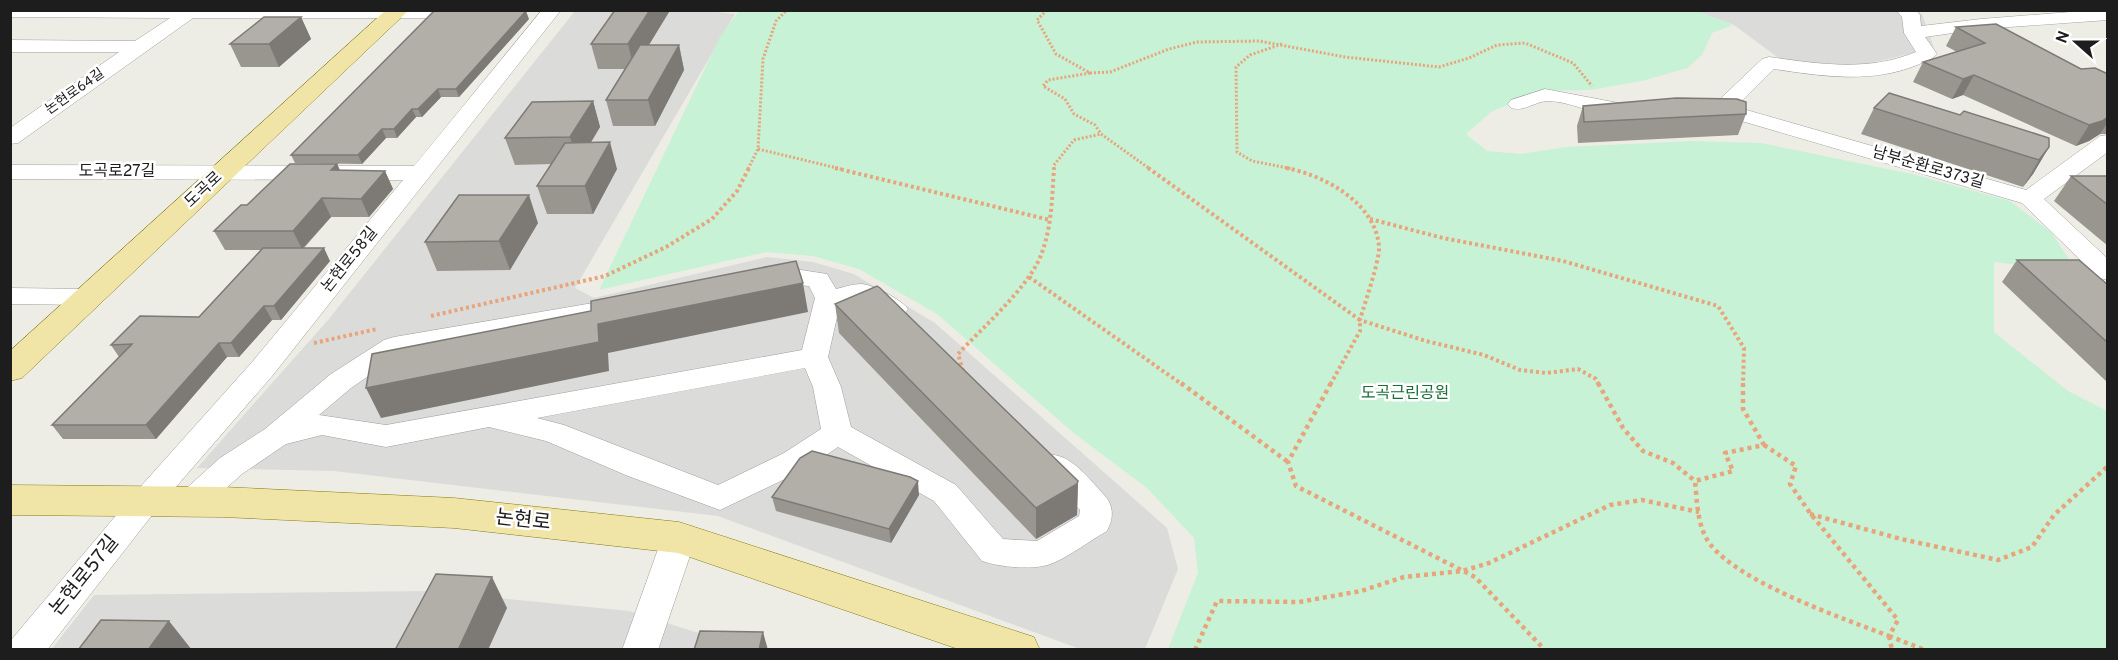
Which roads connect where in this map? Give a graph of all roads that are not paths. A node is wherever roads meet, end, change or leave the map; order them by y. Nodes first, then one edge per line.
1 (1905, 10) edge
2 (1956, 10) edge
3 (190, 11) edge
4 (10, 12) edge
5 (398, 12) edge
6 (491, 12) edge
7 (543, 12) edge
8 (2108, 15) edge
9 (1981, 24) junction
10 (1913, 33) junction
11 (2013, 41) edge
12 (10, 46) edge
13 (39, 46) junction
14 (140, 47) junction
15 (10, 64) edge
16 (1518, 105) dead end
17 (1722, 109) junction
18 (1645, 110) edge
19 (1678, 110) edge
20 (15, 131) edge
21 (2102, 151) edge
22 (10, 172) edge
23 (223, 172) junction
24 (420, 173) junction
25 (2030, 198) junction
26 (2108, 273) edge
27 (741, 285) edge
28 (10, 296) edge
29 (89, 297) junction
30 (828, 298) junction
31 (649, 301) edge
32 (914, 327) edge
33 (814, 357) junction
34 (10, 370) edge
35 (490, 417) junction
36 (837, 433) junction
37 (276, 436) junction
38 (1030, 441) edge
39 (10, 500) edge
40 (145, 502) junction
41 (191, 502) junction
42 (678, 538) junction
43 (25, 650) edge
44 (640, 650) edge
45 (1018, 650) edge

1 - 10 street
2 - 9 street
3 - 4 street
3 - 5 street
3 - 14 street, 논현로64길
5 - 6 street
5 - 23 main road, 도곡로
7 - 24 street, 논현로58길
8 - 9 street
9 - 10 street
9 - 11 street
10 - 17 street
12 - 13 street, 논현로64길
13 - 14 street, 논현로64길
13 - 15 street
14 - 20 street, 논현로64길
16 - 18 street
17 - 19 street, 남부순환로373길
17 - 25 street, 남부순환로373길
21 - 25 street
22 - 23 street, 도곡로27길
23 - 24 street, 도곡로27길
23 - 29 main road, 도곡로
24 - 40 street, 논현로58길
25 - 26 street, 남부순환로373길
27 - 30 street
28 - 29 street
29 - 34 main road, 도곡로
30 - 32 street
30 - 33 street
31 - 37 street
33 - 35 street
33 - 36 street
35 - 36 street
35 - 37 street
36 - 38 street
37 - 41 street
39 - 40 main road, 논현로
40 - 41 main road, 논현로
40 - 43 street, 논현로57길
41 - 42 main road, 논현로
42 - 44 street
42 - 45 main road, 논현로

